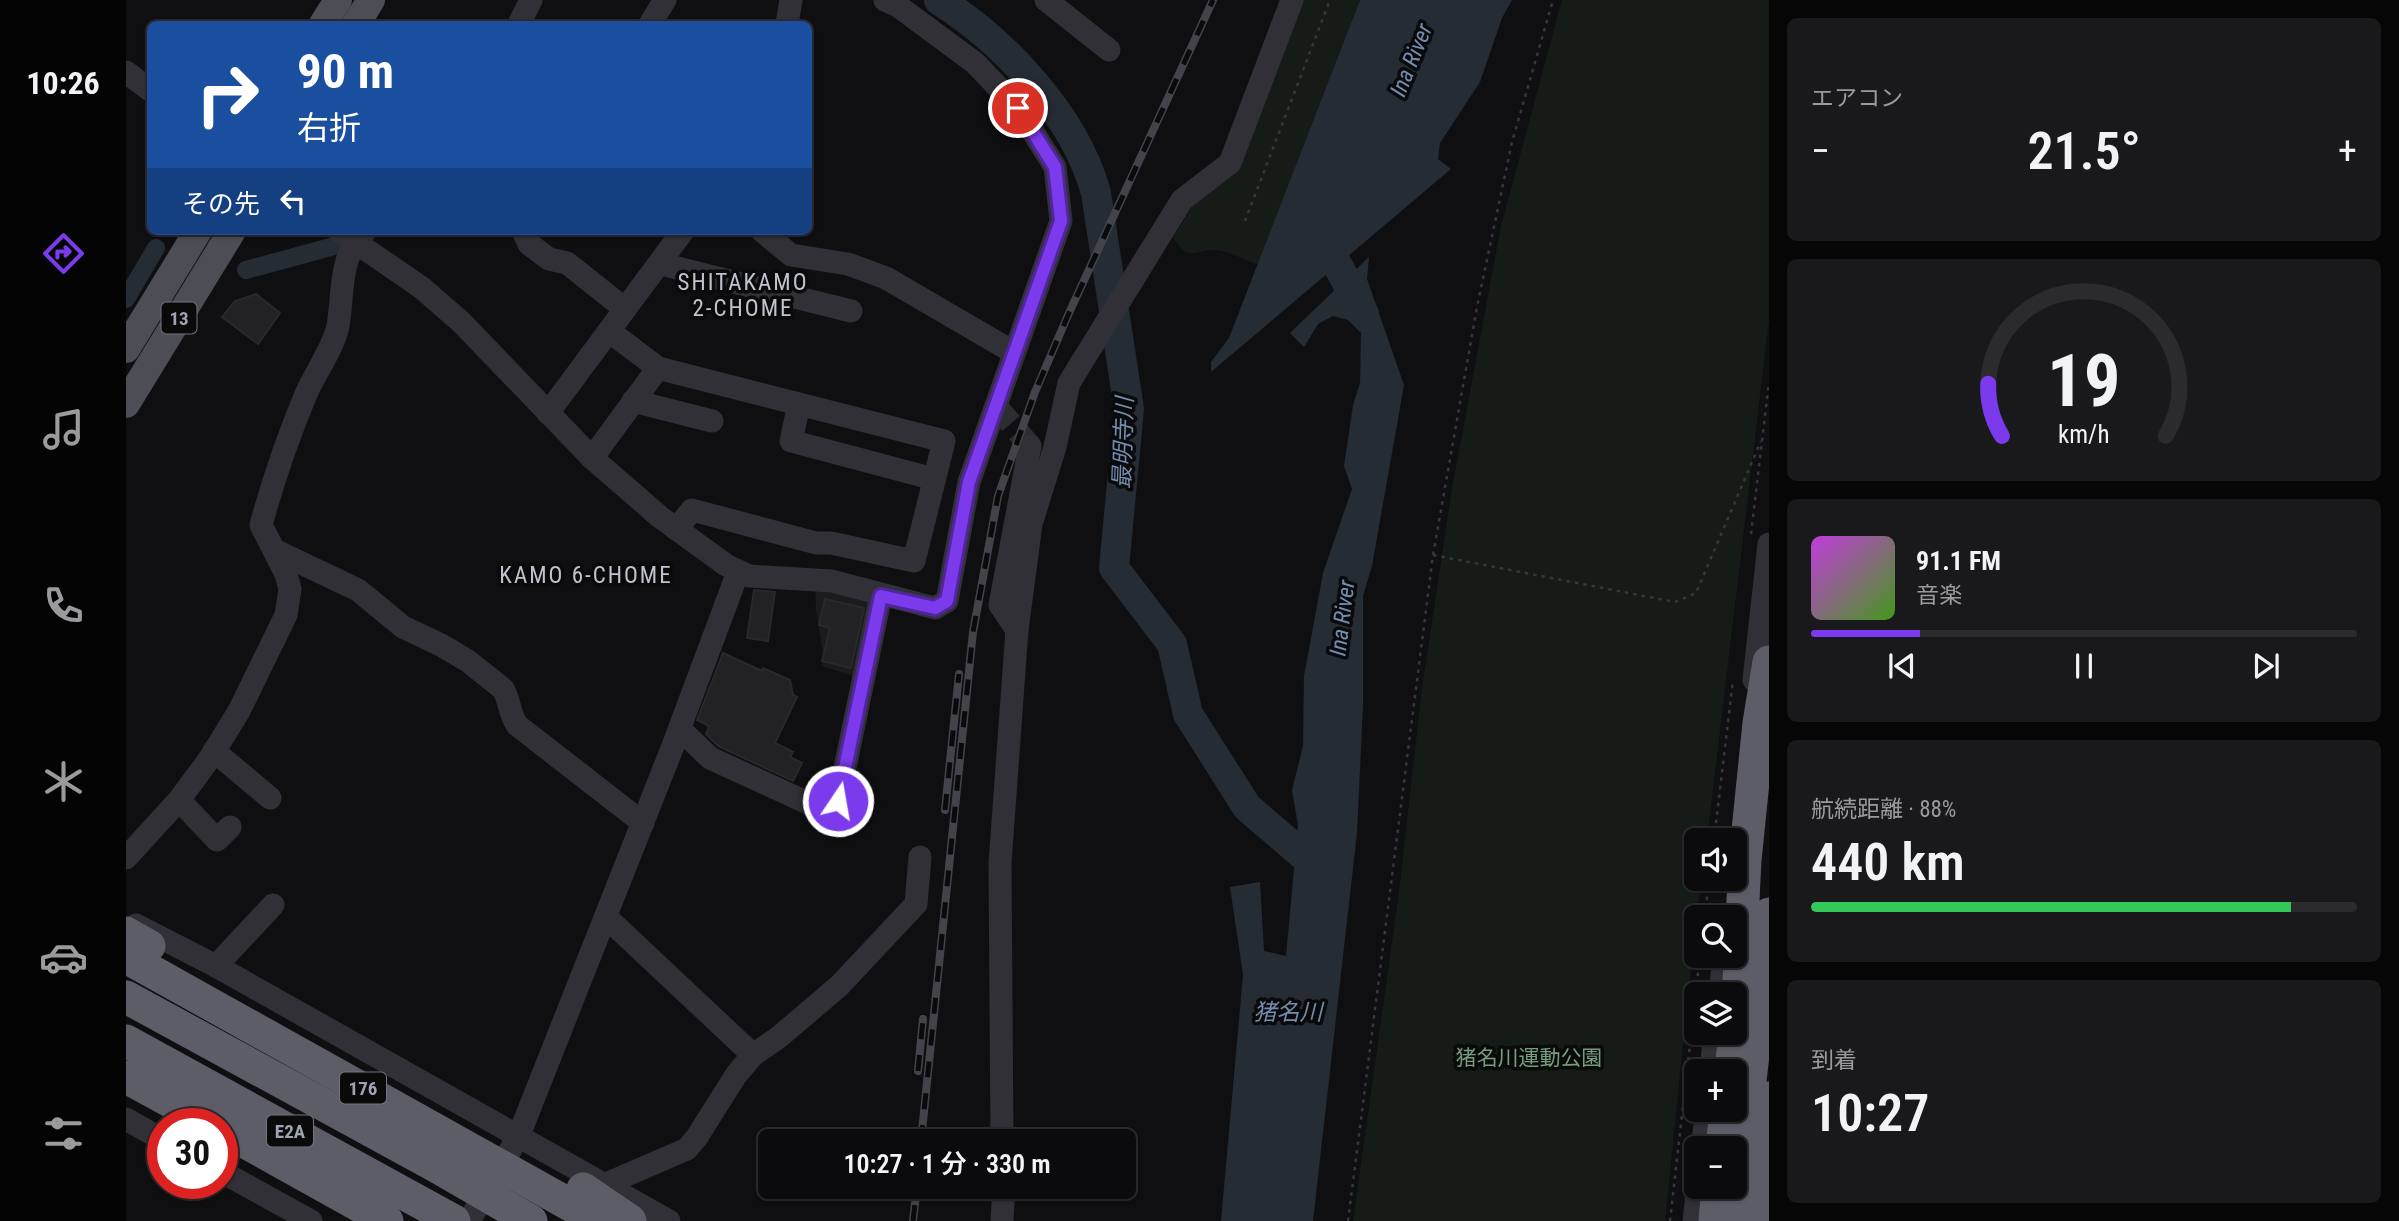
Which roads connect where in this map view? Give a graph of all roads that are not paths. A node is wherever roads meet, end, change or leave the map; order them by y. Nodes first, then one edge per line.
1 (338, 0) edge
2 (372, 0) edge
3 (665, 0) edge
4 (791, 0) edge
5 (885, 0) edge
6 (1046, 0) edge
7 (1292, 0) edge
8 (325, 21) edge
9 (358, 21) edge
10 (652, 21) edge
11 (788, 21) edge
12 (1109, 50) dead end
13 (126, 72) edge
14 (147, 88) edge
15 (196, 235) edge
16 (230, 235) edge
17 (353, 235) edge
18 (525, 235) edge
19 (674, 235) edge
20 (767, 235) edge
21 (788, 235) edge
22 (791, 255) junction
23 (662, 261) junction
24 (625, 309) junction
25 (851, 311) dead end
26 (609, 331) junction
27 (126, 349) edge
28 (1013, 352) junction
29 (658, 368) junction
30 (633, 401) junction
31 (126, 404) edge
32 (799, 404) junction
33 (548, 413) junction
34 (712, 421) dead end
35 (1030, 446) dead end
36 (592, 458) junction
37 (935, 477) junction
38 (969, 482) junction
39 (676, 529) junction
40 (1769, 544) edge
41 (276, 551) junction
42 (738, 572) junction
43 (881, 596) junction
44 (1017, 630) junction
45 (1764, 682) edge
46 (1750, 727) dead end
47 (680, 729) junction
48 (214, 751) junction
49 (1745, 777) dead end
50 (270, 798) dead end
51 (179, 800) junction
52 (643, 823) junction
53 (230, 827) dead end
54 (1739, 828) edge
55 (920, 857) dead end
56 (126, 858) edge
57 (274, 905) dead end
58 (1769, 914) edge
59 (606, 917) junction
60 (126, 922) edge
61 (134, 945) edge
62 (216, 966) junction
63 (126, 997) edge
64 (1769, 1000) edge
65 (126, 1041) edge
66 (753, 1055) junction
67 (1732, 1059) edge
68 (126, 1077) edge
69 (1769, 1098) edge
70 (126, 1099) edge
71 (183, 1108) edge
72 (147, 1111) edge
73 (126, 1119) edge
74 (1002, 1129) edge
75 (147, 1131) edge
76 (519, 1135) junction
77 (1732, 1136) edge
78 (238, 1138) edge
79 (238, 1163) edge
80 (238, 1179) edge
81 (606, 1184) junction
82 (1003, 1199) edge
83 (1697, 1199) edge
84 (1717, 1199) edge
85 (1724, 1199) edge
86 (310, 1210) edge
87 (347, 1221) edge
88 (387, 1221) edge
89 (454, 1221) edge
90 (469, 1221) edge
91 (531, 1221) edge
92 (599, 1221) edge
93 (630, 1221) edge
94 (669, 1221) edge
95 (1002, 1221) edge
96 (1694, 1221) edge
97 (1715, 1221) edge
98 (1722, 1221) edge
99 (1734, 1221) edge
100 (1756, 1221) edge

1 - 8 main road
2 - 9 main road
3 - 10 street
4 - 11 street
5 - 28 street
6 - 12 street
7 - 44 street
13 - 14 street
15 - 27 main road, 13
16 - 31 main road, 13
17 - 33 street
17 - 41 street
18 - 24 street
19 - 23 street
20 - 22 street
21 - 22 street
22 - 28 street
23 - 24 street
23 - 25 street
24 - 26 street
26 - 29 street
26 - 33 street
28 - 38 street
29 - 30 street
29 - 32 street
30 - 34 street
30 - 36 street
32 - 37 street
32 - 37 street
33 - 36 street
35 - 44 street
36 - 39 street
37 - 38 street
37 - 39 street
38 - 43 street
39 - 42 street
40 - 45 street
41 - 48 street
41 - 52 street
42 - 43 street
42 - 47 street
43 - 47 street
44 - 74 street
45 - 46 street
45 - 67 highway, bridge
47 - 52 street
48 - 50 street
48 - 51 street
49 - 54 street
51 - 53 street
51 - 56 street
52 - 59 street
55 - 66 street
57 - 62 street
58 - 99 highway, bridge
59 - 66 street
59 - 76 street
60 - 62 street
61 - 92 highway, 176, bridge
61 - 93 highway
62 - 76 street
63 - 91 highway, E2A, bridge
64 - 77 street
65 - 89 highway, E2A
66 - 81 street
68 - 71 highway
69 - 100 highway
70 - 72 highway
73 - 75 street
76 - 81 street
76 - 90 street
78 - 88 highway
79 - 86 highway
80 - 86 street
81 - 94 street
82 - 95 street
83 - 96 street
84 - 97 highway
85 - 98 street
86 - 87 highway

